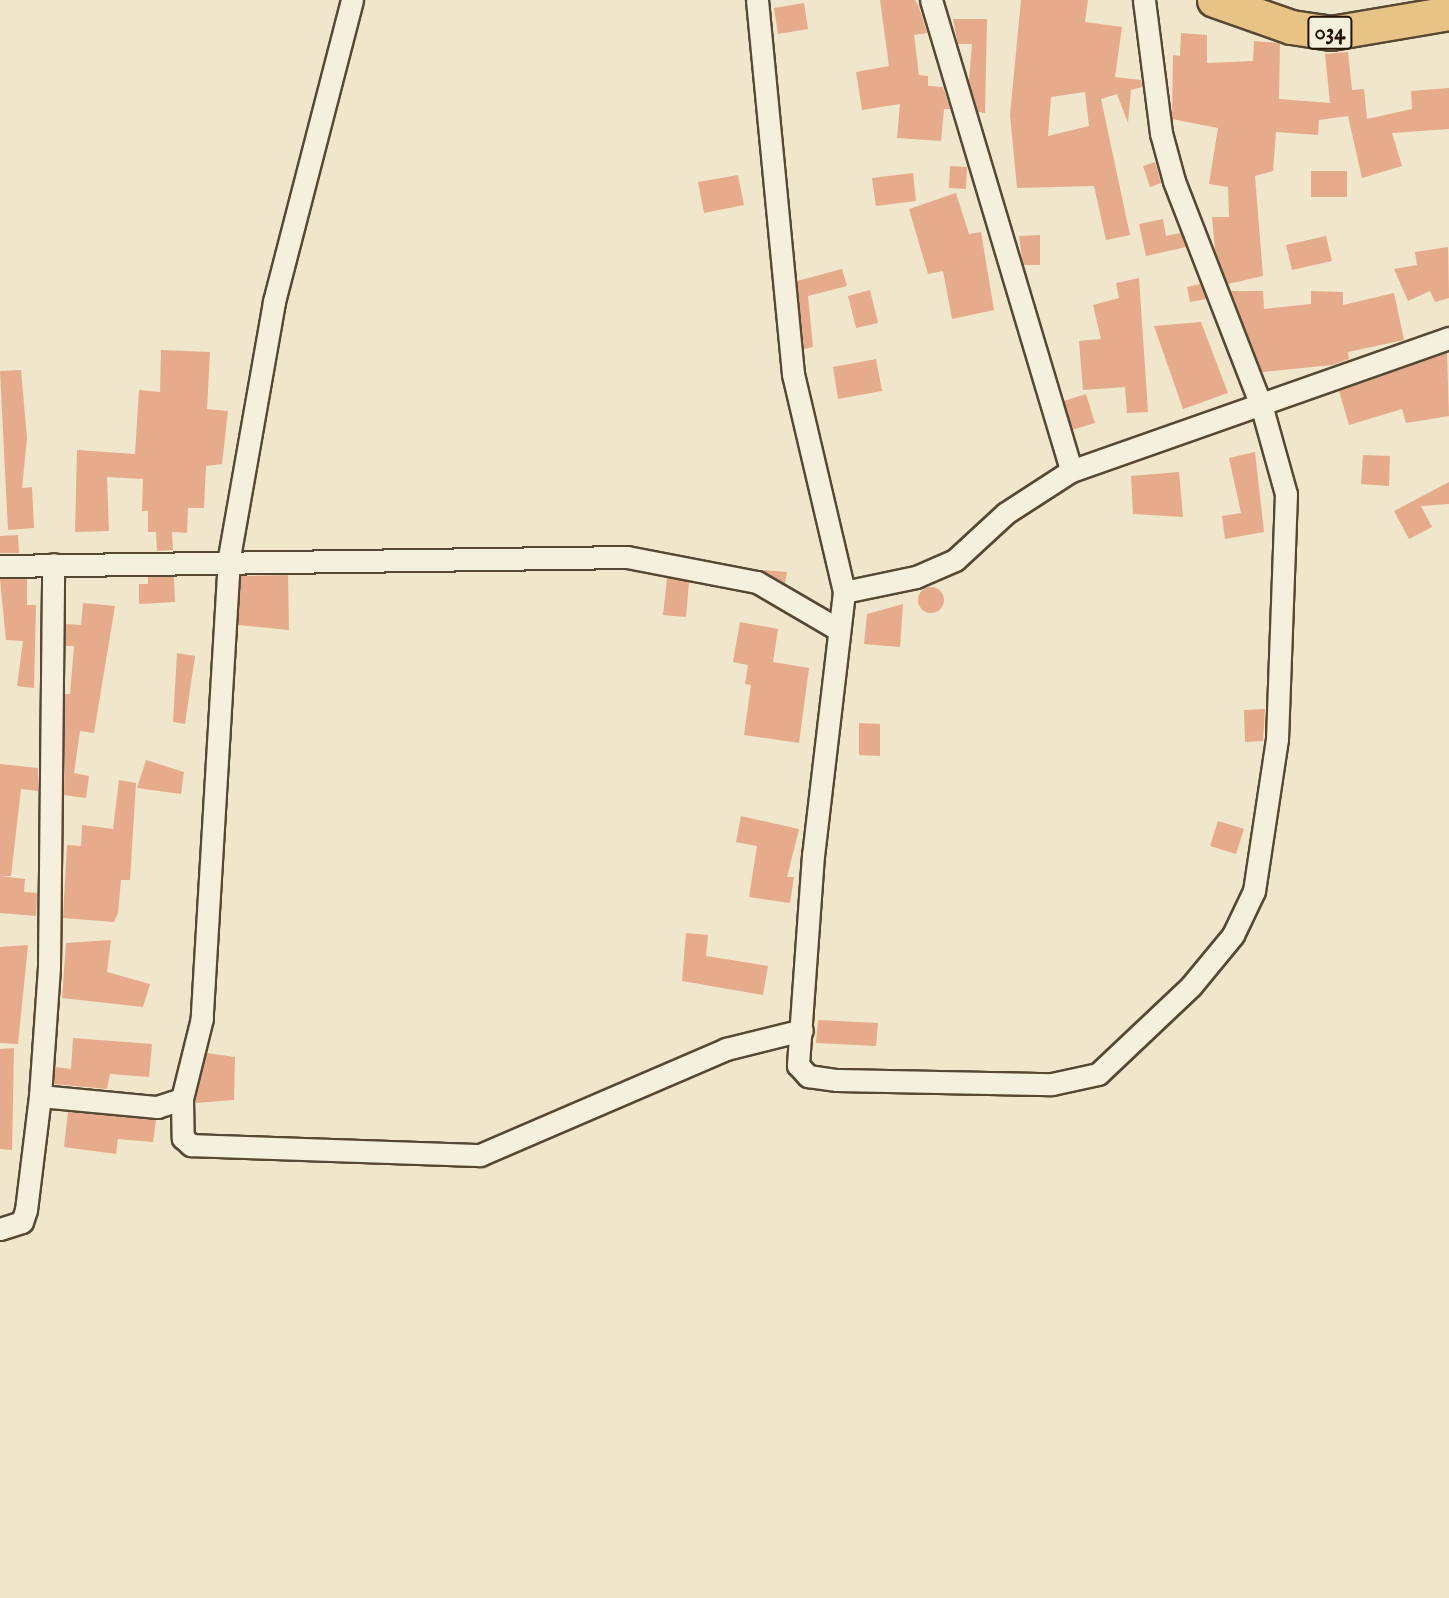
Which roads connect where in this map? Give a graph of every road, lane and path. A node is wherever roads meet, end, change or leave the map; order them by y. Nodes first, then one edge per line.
1 (352, 0) edge
2 (757, 0) edge
3 (932, 0) edge
4 (1144, 0) edge
5 (1214, 0) edge
6 (1449, 13) edge
7 (1449, 338) edge
8 (1262, 408) junction
9 (1071, 471) junction
10 (229, 558) junction
11 (52, 564) junction
12 (0, 566) edge
13 (844, 592) junction
14 (839, 630) junction
15 (802, 1030) junction
16 (40, 1096) junction
17 (182, 1099) junction
18 (0, 1230) edge

1 - 10 street
2 - 13 street
3 - 9 street
4 - 8 street
5 - 6 main road, 034
7 - 8 street
8 - 9 street
8 - 15 street
9 - 13 street
10 - 11 street
10 - 14 street
10 - 17 street
11 - 12 street
11 - 16 street
13 - 14 street
14 - 15 street
15 - 17 street
16 - 17 street
16 - 18 street

